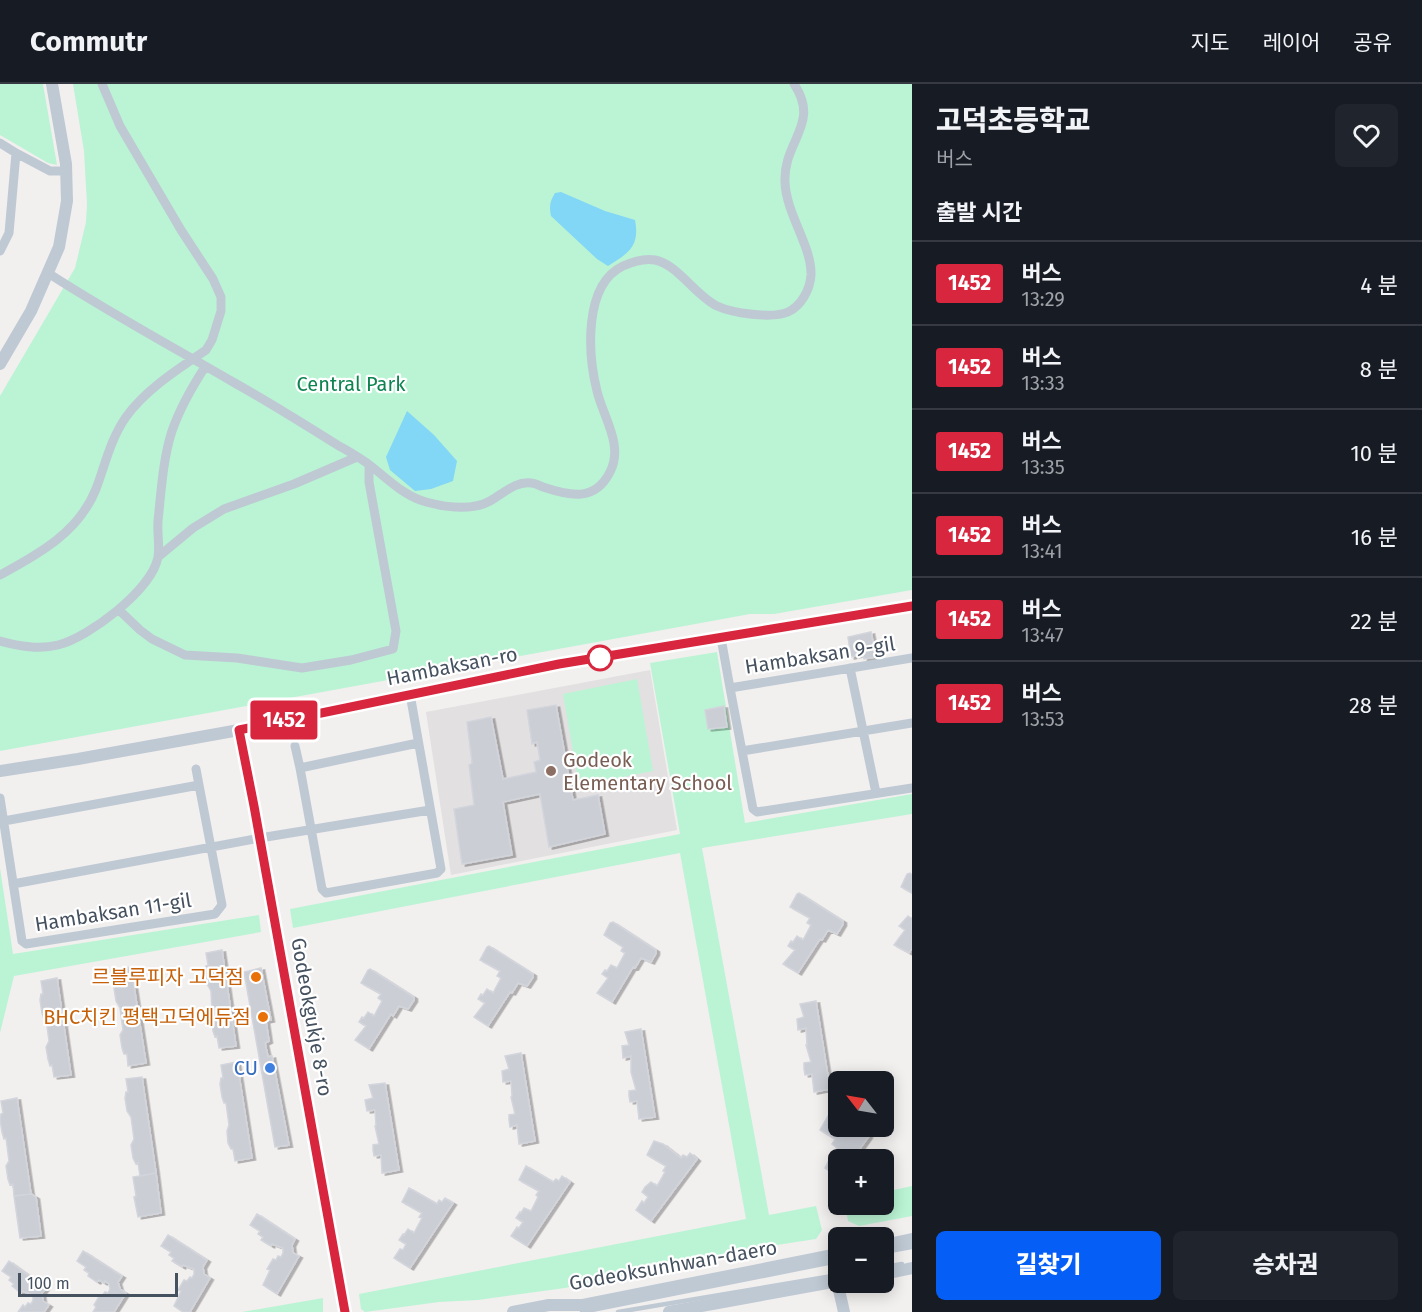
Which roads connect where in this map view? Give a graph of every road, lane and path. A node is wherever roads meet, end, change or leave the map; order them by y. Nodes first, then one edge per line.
1 (52, 84) edge
2 (102, 84) edge
3 (794, 84) edge
4 (0, 143) edge
5 (16, 153) junction
6 (66, 171) junction
7 (0, 212) edge
8 (10, 218) junction
9 (0, 251) edge
10 (48, 273) junction
11 (192, 360) junction
12 (0, 364) edge
13 (205, 367) junction
14 (357, 457) junction
15 (369, 465) junction
16 (158, 557) junction
17 (0, 575) edge
18 (912, 606) edge
19 (119, 609) junction
20 (721, 638) junction
21 (0, 641) edge
22 (912, 658) edge
23 (850, 668) junction
24 (730, 688) junction
25 (410, 694) junction
26 (912, 723) edge
27 (239, 730) junction
28 (862, 731) junction
29 (418, 744) junction
30 (295, 746) dead end
31 (742, 751) junction
32 (300, 768) junction
33 (196, 769) dead end
34 (0, 771) edge
35 (199, 785) junction
36 (912, 788) edge
37 (876, 793) junction
38 (0, 798) edge
39 (430, 810) junction
40 (4, 821) junction
41 (311, 829) junction
42 (260, 837) junction
43 (211, 848) junction
44 (13, 884) junction
45 (912, 1239) edge
46 (894, 1243) edge
47 (912, 1247) edge
48 (894, 1250) edge
49 (828, 1256) edge
50 (828, 1263) edge
51 (909, 1267) edge
52 (894, 1271) edge
53 (828, 1280) edge
54 (828, 1281) edge
55 (841, 1293) edge
56 (580, 1310) edge
57 (345, 1312) edge
58 (513, 1312) edge
59 (618, 1312) edge
60 (669, 1312) edge
61 (844, 1312) edge

1 - 6 street
2 - 11 street
3 - 15 street
4 - 5 street
5 - 6 street
5 - 8 street
6 - 10 street
7 - 8 street
8 - 9 street
10 - 11 street
10 - 12 street
11 - 13 street
11 - 17 street
13 - 14 street
13 - 16 street
14 - 15 street
14 - 16 street
15 - 19 street
16 - 19 street
18 - 20 street, Hambaksan-ro
19 - 21 street
20 - 24 street
20 - 25 street, Hambaksan-ro
22 - 23 street, Hambaksan 9-gil
23 - 24 street, Hambaksan 9-gil
23 - 28 street
24 - 31 street, Hambaksan 9-gil
25 - 27 street, Hambaksan-ro
25 - 29 street
26 - 28 street
27 - 34 street, Hambaksan-ro
27 - 42 street, Godeokgukje 8-ro
28 - 31 street
28 - 37 street
29 - 32 street
29 - 39 street
30 - 32 street
31 - 37 street, Hambaksan 9-gil
32 - 41 street
33 - 35 street, Hambaksan 11-gil
35 - 40 street
35 - 43 street, Hambaksan 11-gil
36 - 37 street, Hambaksan 9-gil
38 - 40 street, Hambaksan 11-gil
39 - 41 street
39 - 41 street
40 - 44 street, Hambaksan 11-gil
41 - 42 street
42 - 43 street
42 - 57 street, Godeokgukje 8-ro
43 - 44 street
43 - 44 street, Hambaksan 11-gil
45 - 46 street
47 - 48 lane
49 - 56 street, Godeoksunhwan-daero
50 - 56 lane
51 - 52 street
53 - 59 lane
54 - 60 street
55 - 61 street
56 - 58 street, Godeoksunhwan-daero

